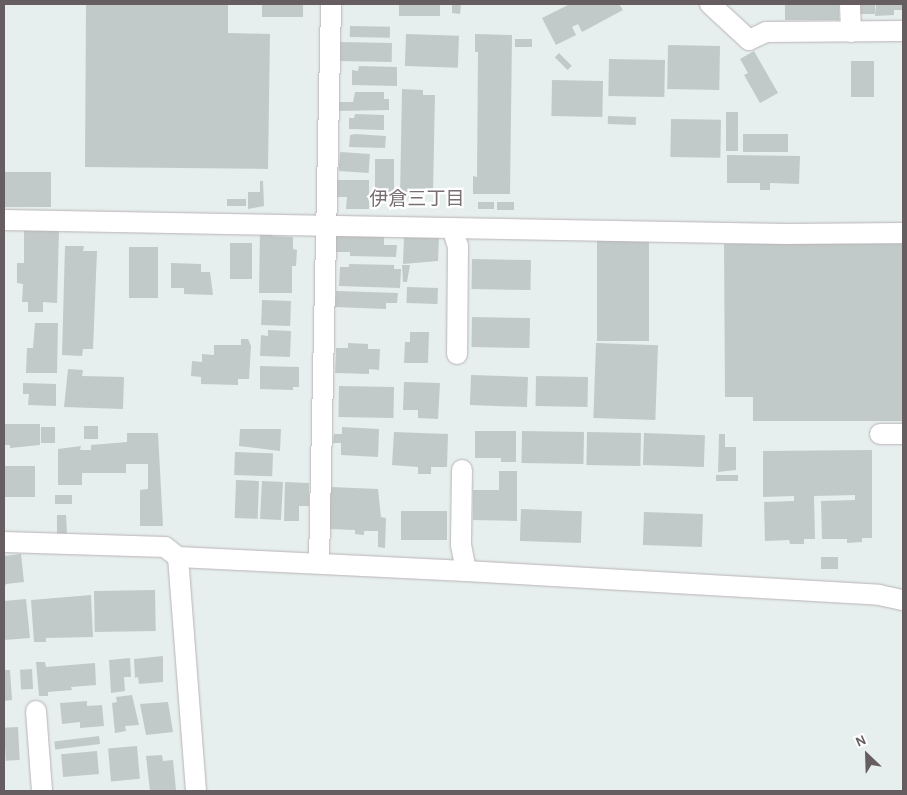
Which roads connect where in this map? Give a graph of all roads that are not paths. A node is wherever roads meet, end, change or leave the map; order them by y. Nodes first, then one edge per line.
1 (330, 4) edge
2 (710, 4) edge
3 (850, 4) edge
4 (903, 31) edge
5 (851, 32) junction
6 (4, 220) edge
7 (327, 224) junction
8 (452, 228) junction
9 (903, 233) edge
10 (457, 354) dead end
11 (880, 434) dead end
12 (903, 434) edge
13 (462, 470) dead end
14 (4, 542) edge
15 (178, 557) junction
16 (320, 563) junction
17 (466, 571) junction
18 (903, 600) edge
19 (36, 711) dead end
20 (42, 791) edge
21 (196, 791) edge

1 - 7 street
2 - 5 street
3 - 5 street
4 - 5 street
6 - 7 street
7 - 8 street
7 - 16 street
8 - 9 street
8 - 10 street
11 - 12 street
13 - 17 street
14 - 15 street
15 - 16 street
15 - 21 street
16 - 17 street
17 - 18 street
19 - 20 street

